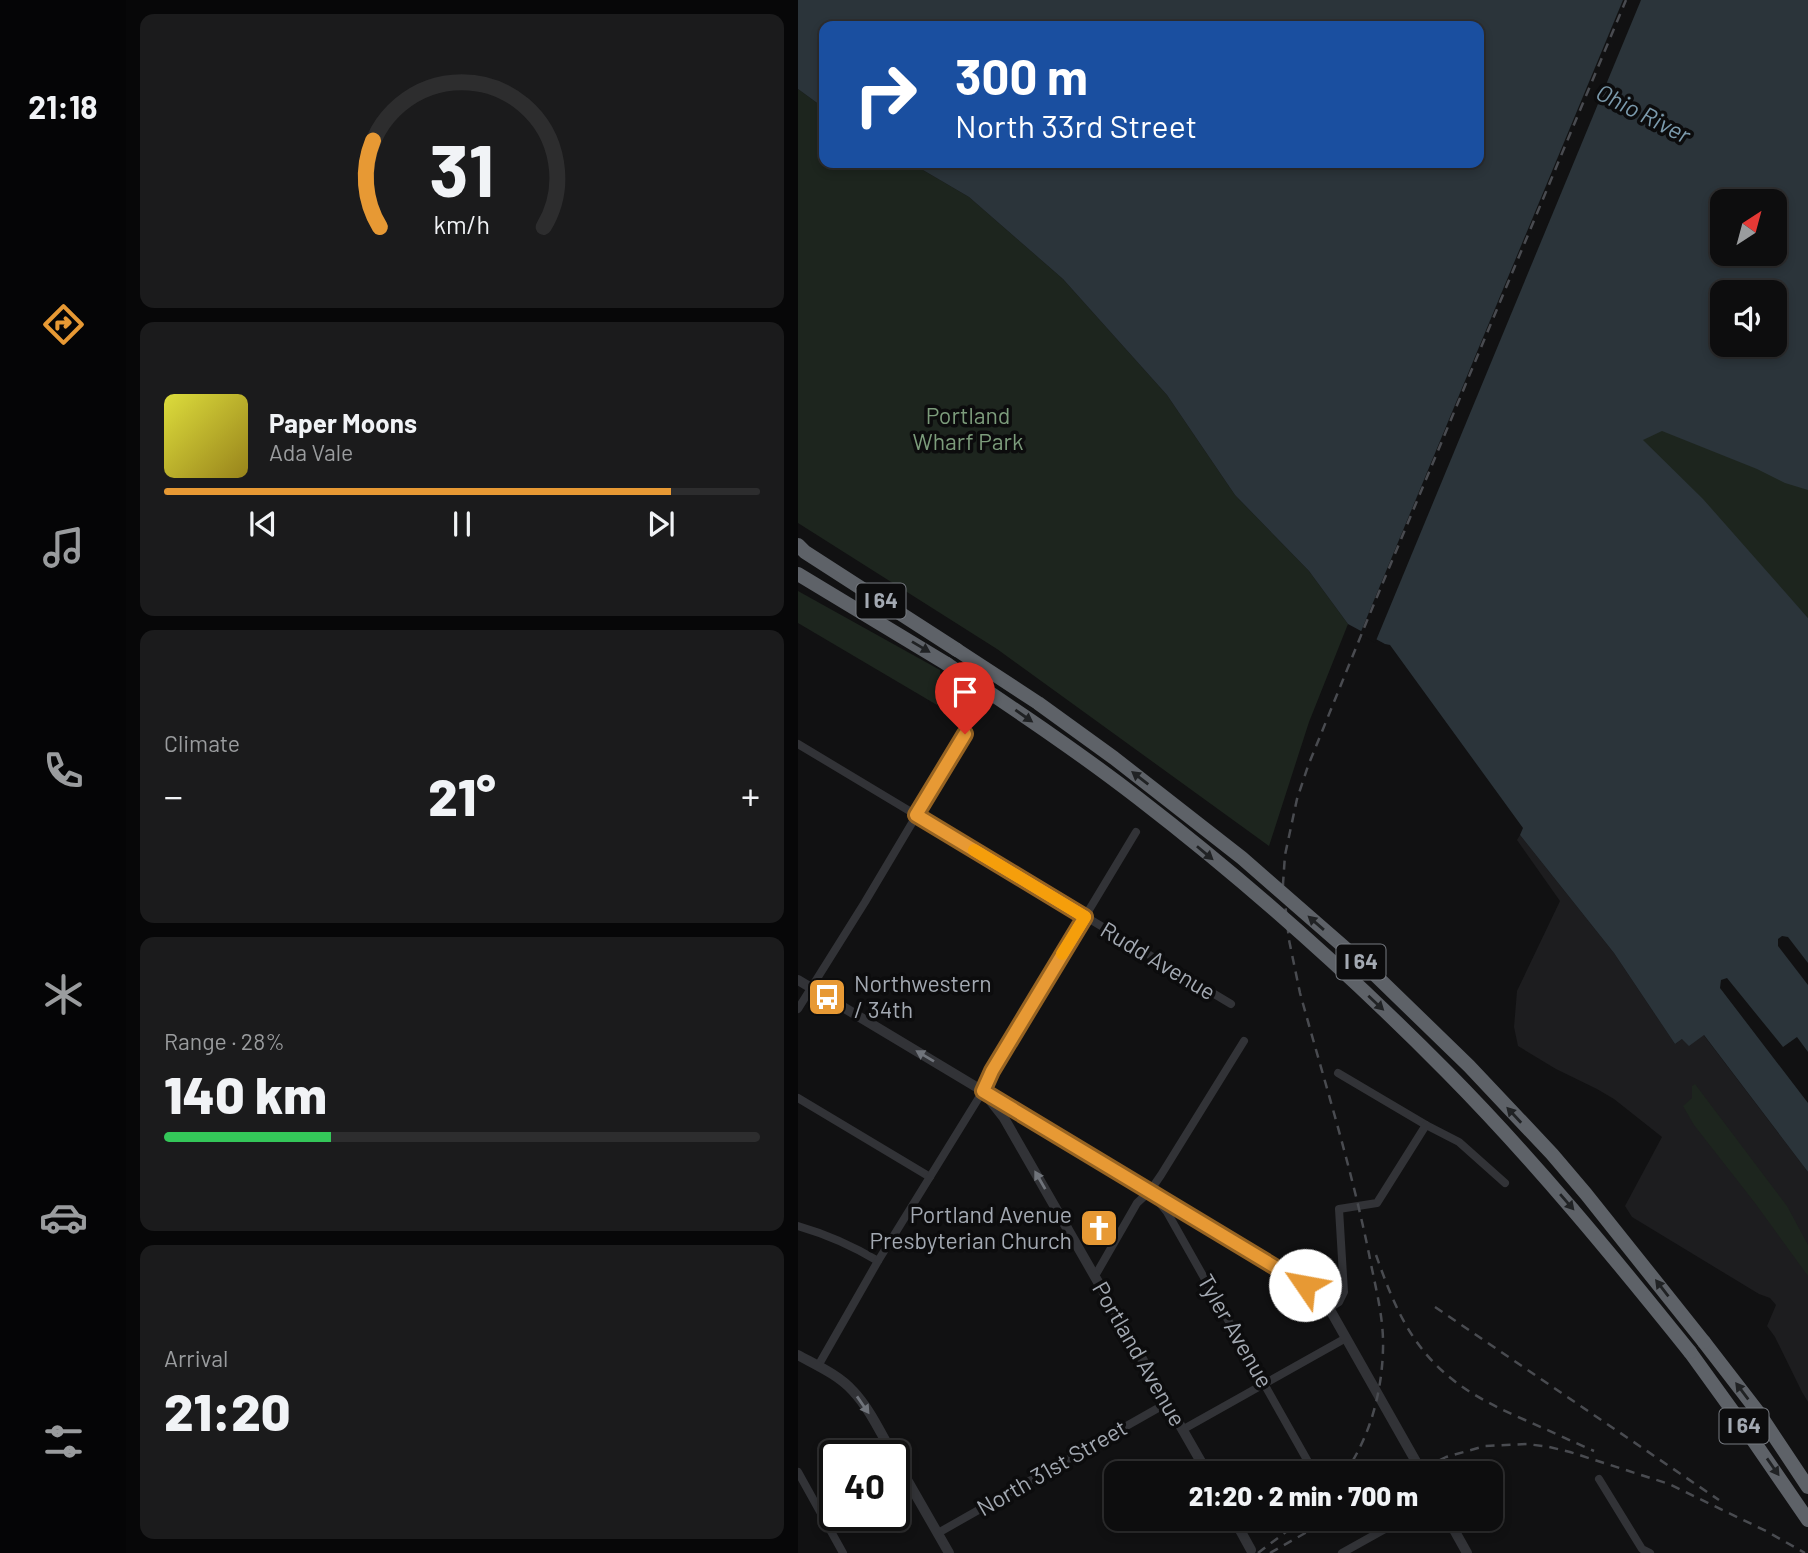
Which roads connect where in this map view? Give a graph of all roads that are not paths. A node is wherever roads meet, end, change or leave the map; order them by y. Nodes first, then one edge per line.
1 (800, 552) edge
2 (798, 574) edge
3 (965, 734) dead end
4 (798, 744) edge
5 (916, 815) junction
6 (1136, 832) dead end
7 (1085, 917) junction
8 (798, 980) edge
9 (811, 987) junction
10 (1231, 1004) dead end
11 (798, 1009) edge
12 (1244, 1041) dead end
13 (1338, 1073) dead end
14 (983, 1091) junction
15 (798, 1098) edge
16 (1426, 1125) junction
17 (930, 1177) junction
18 (1505, 1183) dead end
19 (1150, 1191) junction
20 (798, 1226) edge
21 (878, 1261) junction
22 (1095, 1276) junction
23 (1329, 1308) junction
24 (1346, 1338) junction
25 (798, 1354) edge
26 (818, 1366) junction
27 (1264, 1383) junction
28 (1167, 1403) junction
29 (1182, 1430) junction
30 (885, 1440) edge
31 (1200, 1461) edge
32 (1308, 1461) edge
33 (1416, 1461) edge
34 (798, 1472) edge
35 (1599, 1479) dead end
36 (910, 1484) edge
37 (1808, 1487) edge
38 (1808, 1520) edge
39 (1241, 1531) edge
40 (1385, 1531) edge
41 (1455, 1531) edge
42 (938, 1533) junction
43 (1359, 1549) edge
44 (1251, 1550) dead end
45 (1641, 1551) edge
46 (843, 1553) edge
47 (949, 1553) edge
48 (1342, 1553) edge
49 (1467, 1553) edge

37 -> 1 highway, I 64, bridge
2 -> 38 highway, I 64, bridge
3 - 5 street
4 - 5 street, Rudd Avenue
5 - 7 street, Rudd Avenue
5 - 9 street
6 - 7 street
7 - 10 street, Rudd Avenue
7 - 14 street
8 - 9 street
9 - 11 street
14 -> 9 street
12 - 19 street
13 - 16 street
14 - 17 street
14 - 19 street
22 -> 14 street, Portland Avenue
15 - 17 street
16 - 18 street
16 - 23 street
17 - 21 street
19 - 22 street
19 - 23 street
19 - 27 street, Tyler Avenue
20 - 21 street
21 - 26 street
22 - 28 street, Portland Avenue
23 - 24 street
24 - 27 street
24 - 33 street
25 - 26 street
26 -> 30 street
27 - 29 street
27 - 32 street, Tyler Avenue
28 - 29 street, Portland Avenue
28 - 42 street, North 31st Street
29 - 31 street, Portland Avenue
34 - 46 street
35 - 45 street
36 - 42 street
39 - 44 street
40 - 43 street
41 - 49 street
42 - 47 street
43 - 48 street

